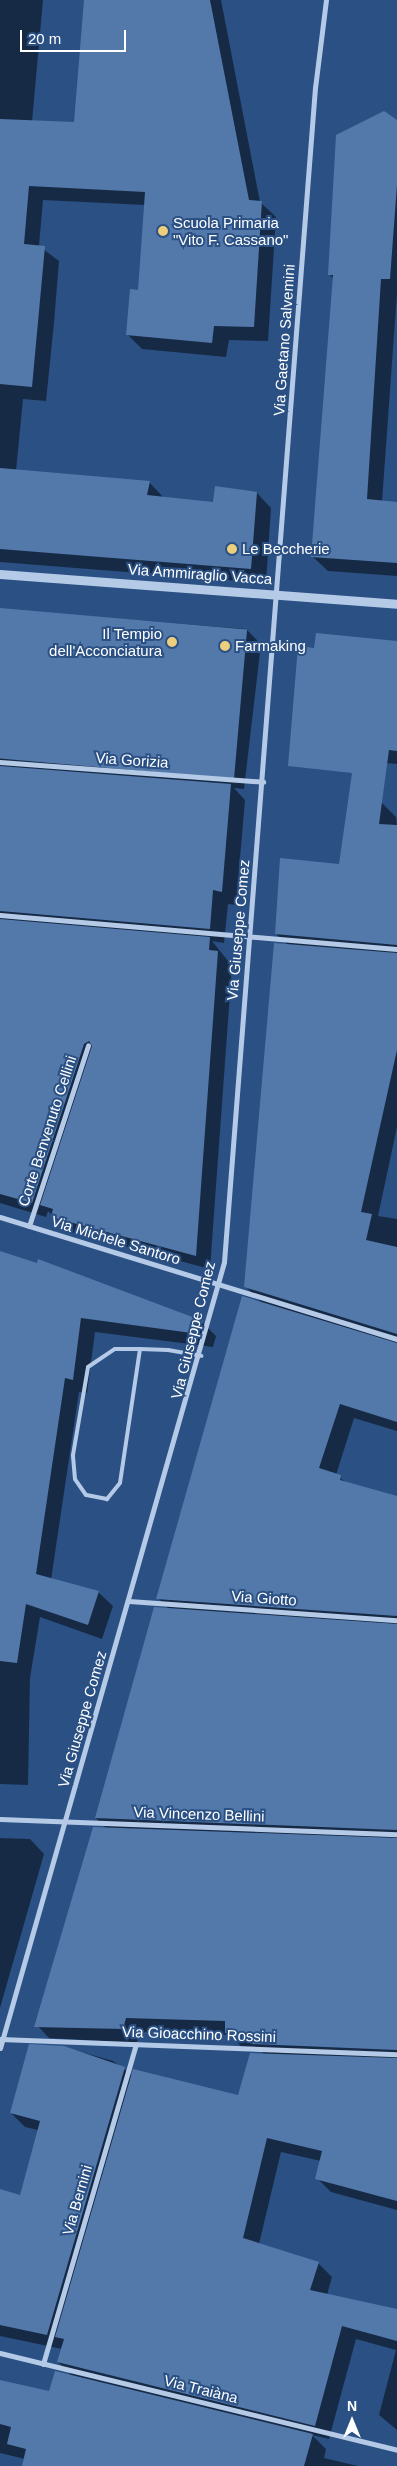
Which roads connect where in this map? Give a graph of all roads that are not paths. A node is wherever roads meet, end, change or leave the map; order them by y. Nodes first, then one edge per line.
1 (326, 0) edge
2 (0, 574) edge
3 (278, 593) junction
4 (397, 604) edge
5 (0, 762) edge
6 (263, 782) junction
7 (0, 915) edge
8 (250, 936) junction
9 (397, 949) edge
10 (88, 1044) dead end
11 (0, 1217) edge
12 (29, 1226) junction
13 (220, 1286) junction
14 (397, 1339) edge
15 (140, 1350) junction
16 (201, 1356) junction
17 (129, 1601) junction
18 (397, 1620) edge
19 (0, 1819) edge
20 (66, 1822) junction
21 (397, 1834) edge
22 (1, 2039) edge
23 (136, 2044) junction
24 (0, 2048) edge
25 (397, 2054) edge
26 (0, 2353) edge
27 (43, 2364) junction
28 (397, 2450) edge

1 - 3 street, Via Gaetano Salvemini
2 - 3 street, Via Ammiraglio Vacca
3 - 4 street, Via Ammiraglio Vacca
3 - 6 street, Via Giuseppe Comez
5 - 6 street, Via Gorizia
6 - 8 street, Via Giuseppe Comez
7 - 8 street
8 - 9 street
8 - 13 street, Via Giuseppe Comez
10 - 12 street, Corte Benvenuto Cellini
11 - 12 street, Via Michele Santoro
12 - 13 street, Via Michele Santoro
13 - 14 street, Via Michele Santoro
13 - 16 street, Via Giuseppe Comez
15 - 15 lane
15 - 16 lane
16 - 17 street, Via Giuseppe Comez
17 - 18 street, Via Giotto
17 - 20 street, Via Giuseppe Comez
19 - 20 street, Via Vincenzo Bellini
20 - 21 street, Via Vincenzo Bellini
20 - 22 street, Via Giuseppe Comez
22 - 23 street, Via Gioacchino Rossini
22 - 24 street, Via Giuseppe Comez
23 - 25 street, Via Gioacchino Rossini
23 - 27 street, Via Bernini
26 - 27 street, Via Traiàna
27 - 28 street, Via Traiàna

